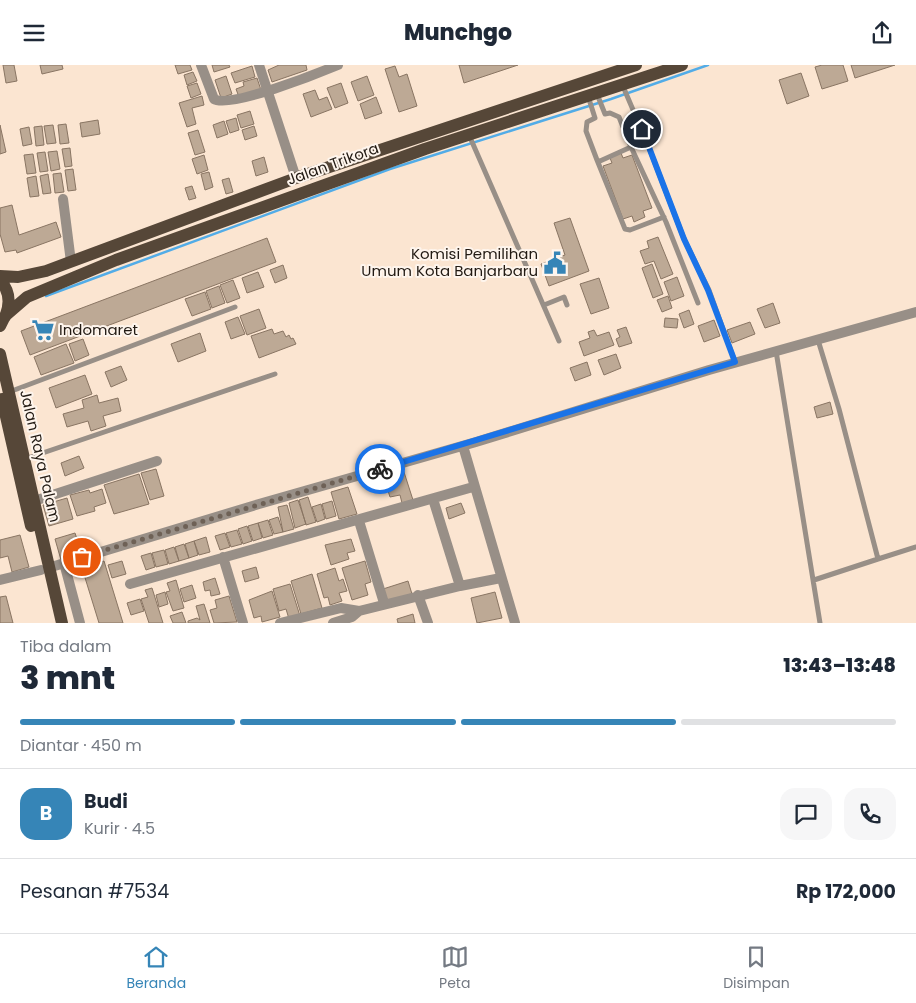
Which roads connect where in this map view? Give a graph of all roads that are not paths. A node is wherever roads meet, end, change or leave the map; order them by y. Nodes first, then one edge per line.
1 (202, 65) edge
2 (259, 65) edge
3 (338, 65) edge
4 (636, 65) edge
5 (678, 66) edge
6 (320, 68) edge
7 (622, 84) junction
8 (268, 91) junction
9 (593, 95) junction
10 (605, 115) junction
11 (595, 118) junction
12 (471, 138) junction
13 (631, 147) junction
14 (597, 161) junction
15 (296, 178) junction
16 (63, 199) dead end
17 (664, 217) junction
18 (71, 262) junction
19 (0, 276) edge
20 (0, 280) edge
21 (698, 303) dead end
22 (544, 305) junction
23 (567, 305) dead end
24 (235, 307) dead end
25 (916, 312) edge
26 (2, 321) edge
27 (818, 339) junction
28 (558, 341) dead end
29 (776, 351) junction
30 (0, 354) edge
31 (735, 362) junction
32 (275, 374) dead end
33 (5, 391) edge
34 (462, 446) junction
35 (25, 459) junction
36 (157, 461) dead end
37 (473, 487) junction
38 (433, 499) junction
39 (34, 501) junction
40 (359, 521) junction
41 (916, 547) edge
42 (223, 557) junction
43 (878, 559) junction
44 (64, 563) junction
45 (44, 569) junction
46 (501, 578) junction
47 (0, 580) edge
48 (814, 580) junction
49 (130, 583) dead end
50 (460, 586) junction
51 (418, 595) junction
52 (384, 603) junction
53 (359, 611) junction
54 (54, 623) edge
55 (62, 623) edge
56 (80, 623) edge
57 (243, 623) edge
58 (280, 623) edge
59 (333, 623) edge
60 (428, 623) edge
61 (515, 623) edge
62 (820, 623) edge

1 - 8 street
2 - 8 street
3 - 6 street
4 - 15 main road, Jalan Trikora
5 - 7 main road, Jalan Trikora
6 - 8 street
7 - 9 main road, Jalan Trikora
7 - 31 lane
8 - 15 street
9 - 10 lane
9 - 11 lane
9 - 12 main road, Jalan Trikora
10 - 11 lane
10 - 13 lane
11 - 14 lane
12 - 22 lane
12 - 26 main road, Jalan Trikora
13 - 14 lane
13 - 17 lane
14 - 17 lane
15 - 18 main road, Jalan Trikora
16 - 18 street
17 - 21 lane
18 - 19 main road, Jalan Trikora
20 - 26 main road
22 - 23 lane
22 - 28 lane
24 - 33 lane
25 - 27 street
27 - 29 street
27 - 43 lane
29 - 31 street
29 - 48 lane
30 - 33 main road, Jalan Raya Palam
31 - 34 street
32 - 35 lane
33 - 35 main road, Jalan Raya Palam
33 - 45 main road, Jalan Raya Palam
34 - 37 street
34 - 44 street
35 - 39 main road, Jalan Raya Palam
36 - 39 street
37 - 38 street
37 - 46 street
38 - 40 street
38 - 50 street
39 - 45 main road, Jalan Raya Palam
40 - 42 street
40 - 52 street
41 - 43 lane
42 - 49 street
42 - 57 street
43 - 48 lane
44 - 45 street
44 - 56 street
45 - 47 street
45 - 54 main road, Jalan Raya Palam
45 - 55 main road, Jalan Raya Palam
46 - 50 street
46 - 61 street
48 - 62 lane
50 - 51 street
51 - 52 street
51 - 60 street
52 - 53 street
53 - 58 street
53 - 59 street

